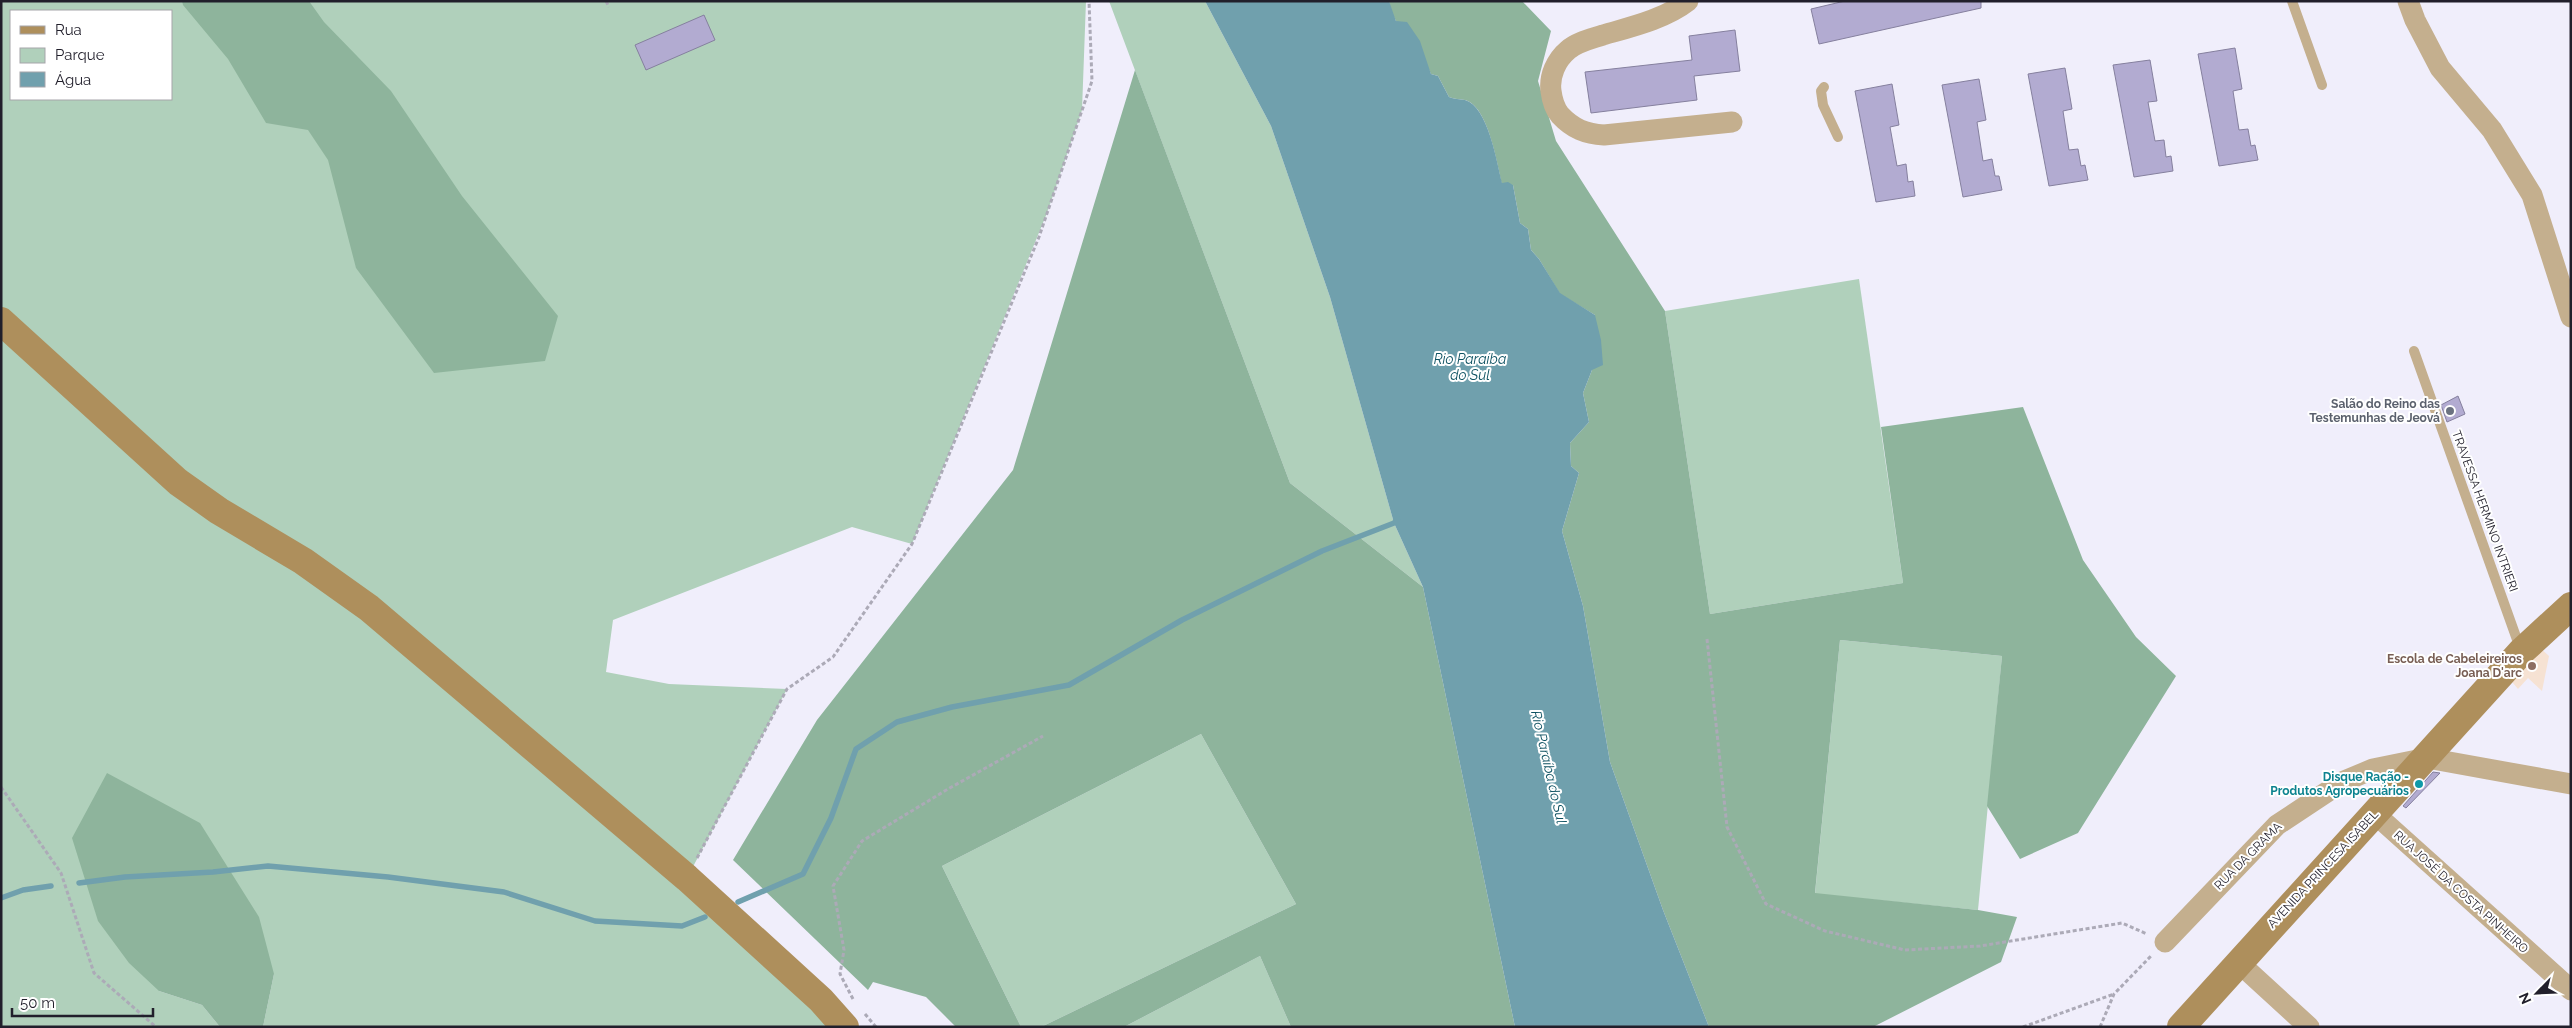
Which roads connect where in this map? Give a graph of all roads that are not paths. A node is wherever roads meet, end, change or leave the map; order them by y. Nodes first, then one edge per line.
1 (1688, 1) edge
2 (2292, 1) edge
3 (2408, 1) edge
4 (2322, 85) dead end
5 (1824, 87) dead end
6 (1732, 122) dead end
7 (1838, 137) dead end
8 (2571, 317) edge
9 (1, 321) edge
10 (2414, 351) dead end
11 (2571, 606) edge
12 (2522, 652) junction
13 (2427, 758) junction
14 (2571, 784) edge
15 (2374, 814) junction
16 (2165, 942) road end
17 (2238, 962) junction
18 (2571, 990) edge
19 (856, 1015) edge
20 (2181, 1027) edge
21 (2309, 1027) edge

1 - 6 street
2 - 4 lane
3 - 8 street
5 - 7 lane
9 - 19 main road
10 - 12 lane, TRAVESSA HERMINO INTRIERI
11 - 12 main road, AVENIDA PRINCESA ISABEL
12 - 13 main road, AVENIDA PRINCESA ISABEL
13 - 14 street
13 - 15 main road, AVENIDA PRINCESA ISABEL
13 - 16 street, RUA DA GRAMA
15 - 17 main road, AVENIDA PRINCESA ISABEL
15 - 18 street, RUA JOSÉ DA COSTA PINHEIRO
17 - 20 main road, AVENIDA PRINCESA ISABEL
17 - 21 street

